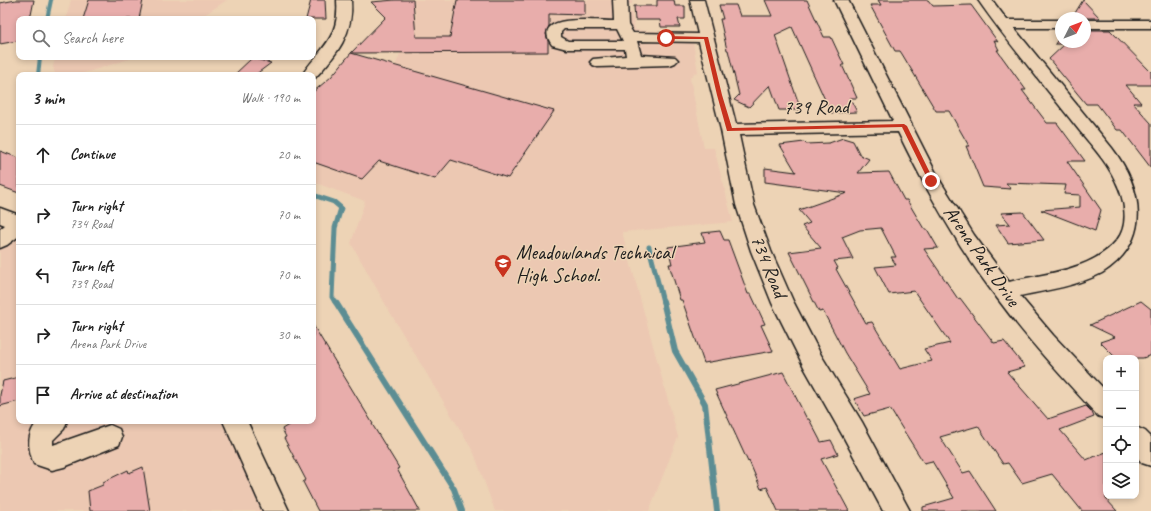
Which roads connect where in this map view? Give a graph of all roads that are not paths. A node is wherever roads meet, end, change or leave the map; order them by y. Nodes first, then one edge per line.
1 (344, 0) edge
2 (620, 0) edge
3 (697, 0) edge
4 (841, 0) edge
5 (985, 0) edge
6 (621, 24) junction
7 (1003, 24) junction
8 (1055, 24) edge
9 (1091, 24) edge
10 (1151, 24) edge
11 (706, 38) junction
12 (631, 41) junction
13 (635, 60) junction
14 (670, 60) dead end
15 (598, 62) dead end
16 (313, 72) edge
17 (904, 126) junction
18 (729, 130) junction
19 (0, 215) edge
20 (16, 223) edge
21 (16, 227) edge
22 (0, 240) edge
23 (1004, 292) junction
24 (1103, 405) edge
25 (52, 424) edge
26 (236, 424) edge
27 (110, 437) dead end
28 (1139, 442) edge
29 (1151, 454) edge
30 (276, 511) edge
31 (897, 511) edge

1 - 16 street
2 - 6 street
3 - 11 street, 734 Road
4 - 17 street, Arena Park Drive
5 - 7 street
6 - 12 street
6 - 12 street
7 - 8 street
7 - 23 street
9 - 10 street
11 - 12 street
11 - 18 street, 734 Road
12 - 13 street
13 - 14 street
13 - 15 street
17 - 18 street, 739 Road
17 - 23 street, Arena Park Drive
18 - 31 street, 734 Road
19 - 20 street
21 - 22 street
23 - 24 street, Arena Park Drive
25 - 27 street
26 - 30 street
28 - 29 street

